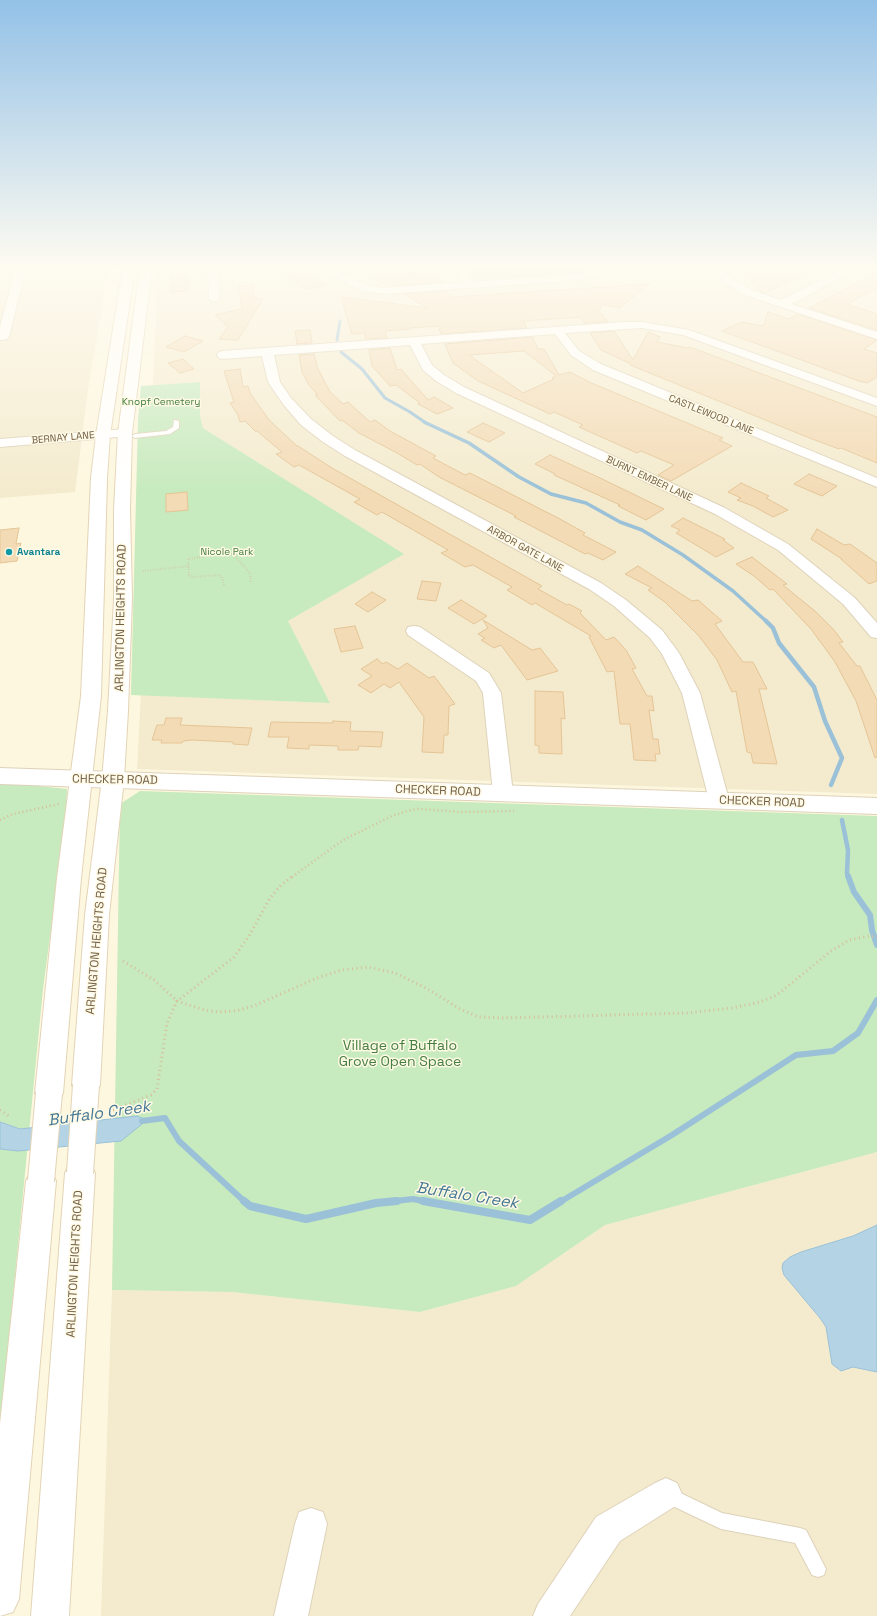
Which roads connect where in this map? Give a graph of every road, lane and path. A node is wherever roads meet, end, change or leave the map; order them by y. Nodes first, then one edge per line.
1 (117, 342) edge
2 (139, 342) edge
3 (395, 342) edge
4 (415, 342) edge
5 (566, 342) edge
6 (714, 342) edge
7 (267, 352) junction
8 (223, 355) dead end
9 (877, 402) edge
10 (176, 421) dead end
11 (130, 434) junction
12 (103, 435) junction
13 (0, 443) edge
14 (877, 483) edge
15 (188, 566) junction
16 (142, 570) dead end
17 (251, 582) dead end
18 (224, 585) dead end
19 (414, 631) dead end
20 (877, 633) edge
21 (0, 776) edge
22 (113, 779) junction
23 (82, 780) junction
24 (503, 793) junction
25 (719, 800) junction
26 (63, 804) dead end
27 (877, 806) edge
28 (516, 811) dead end
29 (0, 820) edge
30 (877, 937) edge
31 (123, 961) dead end
32 (176, 1001) junction
33 (0, 1110) edge
34 (112, 1110) dead end
35 (9, 1116) dead end
36 (666, 1494) joint
37 (311, 1524) dead end
38 (818, 1569) dead end
39 (0, 1599) edge
40 (50, 1616) edge
41 (291, 1616) edge
42 (550, 1616) edge

1 - 12 main road
2 - 11 main road, ARLINGTON HEIGHTS ROAD
3 - 7 street
4 - 20 street, BURNT EMBER LANE
5 - 14 street, CASTLEWOOD LANE
6 - 9 street
7 - 8 street
7 - 25 street, ARBOR GATE LANE
10 - 11 lane
11 - 12 street, BERNAY LANE
11 - 22 main road, ARLINGTON HEIGHTS ROAD
12 - 13 street, BERNAY LANE
12 - 23 main road
15 - 16 path
15 - 17 path
15 - 18 path
19 - 24 street
21 - 23 main road, CHECKER ROAD
22 - 23 main road, CHECKER ROAD
22 - 24 main road, CHECKER ROAD
22 - 40 main road, ARLINGTON HEIGHTS ROAD, bridge
23 - 39 main road, bridge
24 - 25 main road, CHECKER ROAD
25 - 27 main road, CHECKER ROAD
26 - 29 path
28 - 32 path
30 - 32 path
31 - 32 path
32 - 34 path
33 - 35 path
36 - 38 lane
36 - 42 street
37 - 41 street

